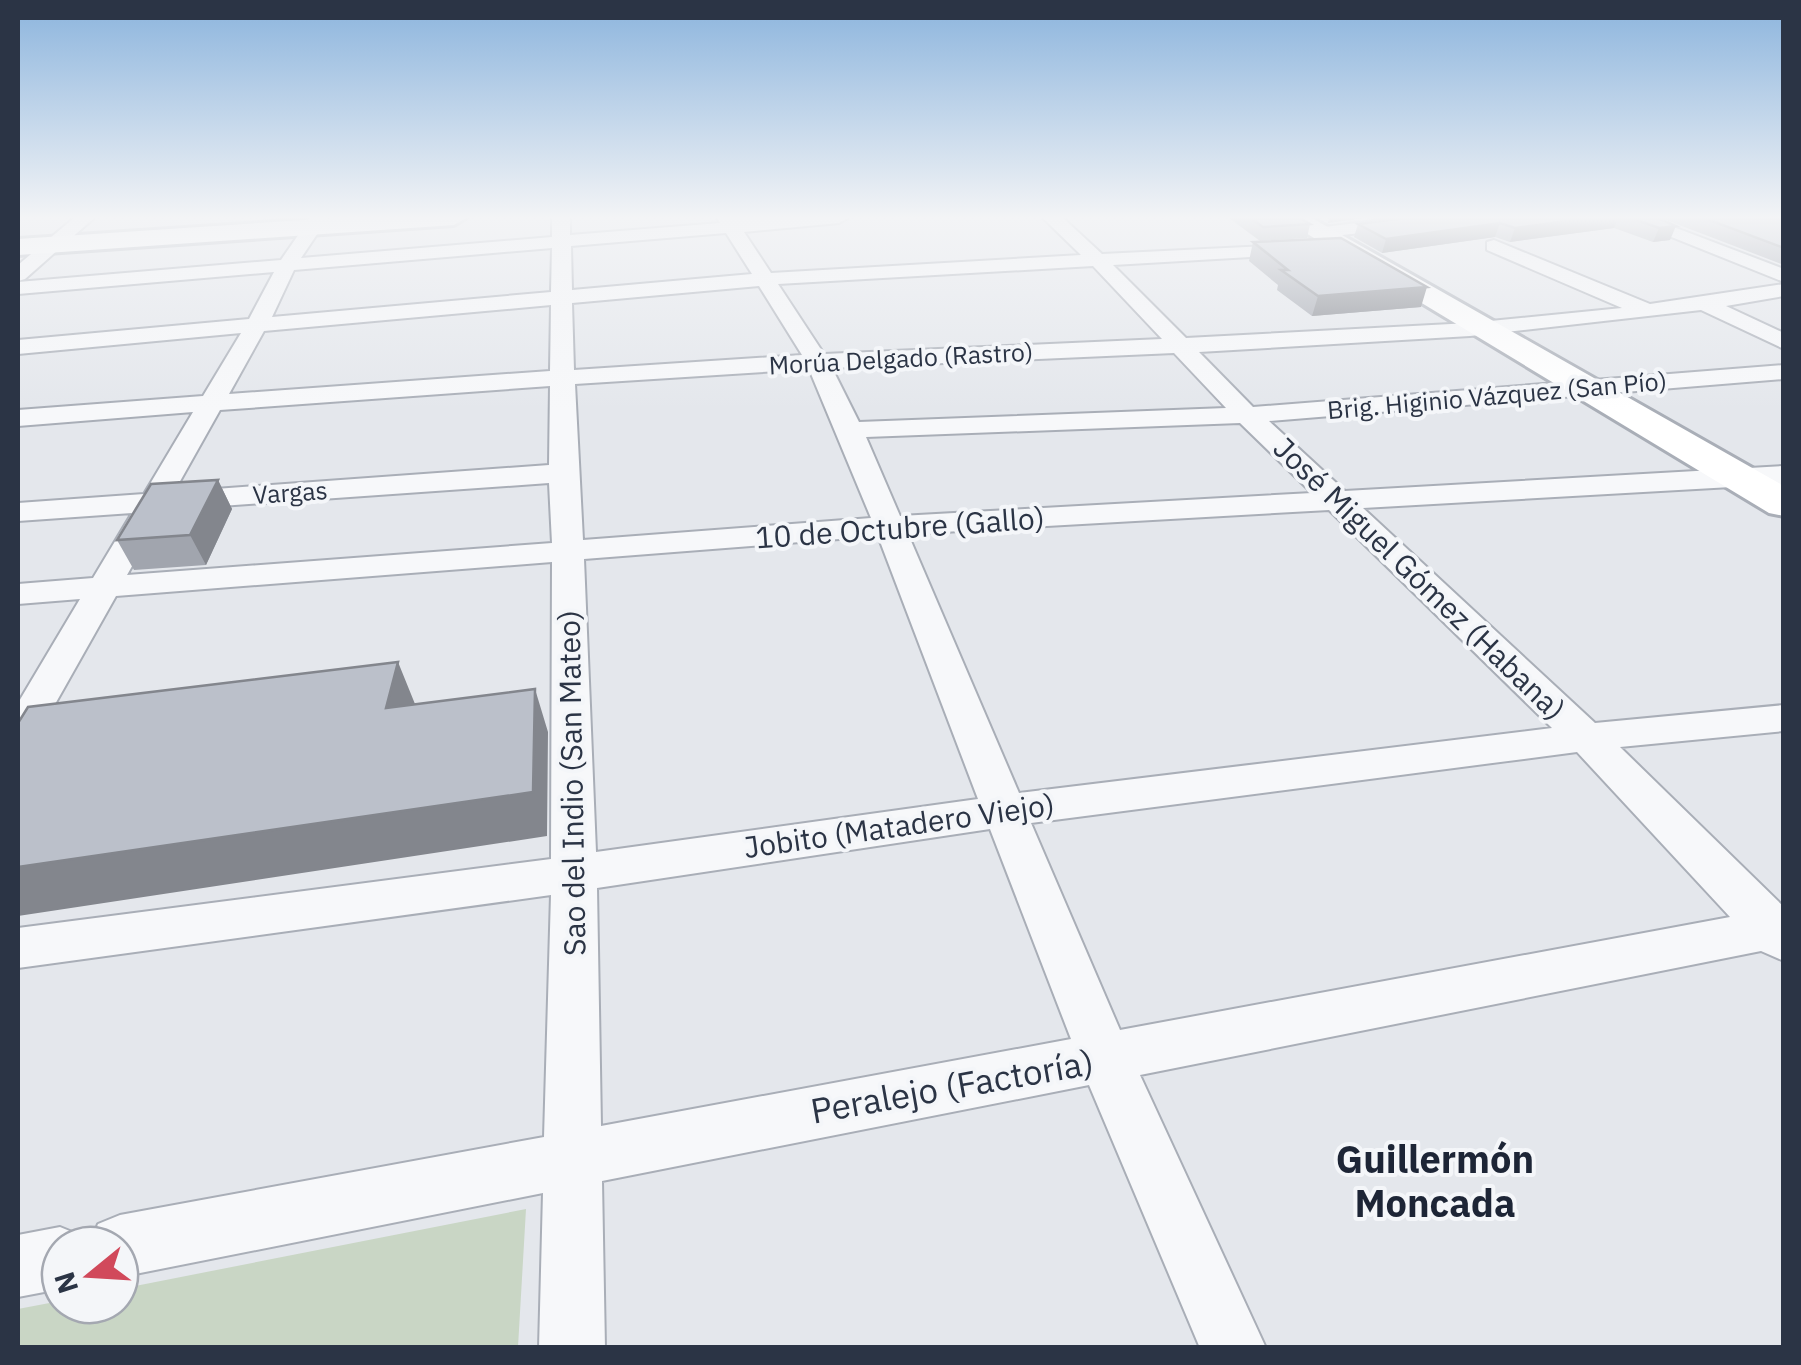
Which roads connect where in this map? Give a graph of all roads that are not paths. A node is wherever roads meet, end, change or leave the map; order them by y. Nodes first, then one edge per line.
1 (92, 282) edge
2 (279, 282) edge
3 (563, 282) edge
4 (745, 282) edge
5 (767, 282) edge
6 (1119, 282) edge
7 (1400, 282) edge
8 (1578, 282) edge
9 (18, 288) edge
10 (1784, 290) edge
11 (564, 296) junction
12 (1706, 304) junction
13 (1652, 313) junction
14 (258, 323) junction
15 (1480, 328) junction
16 (1784, 342) edge
17 (1181, 346) junction
18 (18, 347) edge
19 (817, 362) junction
20 (1784, 372) edge
21 (563, 381) junction
22 (1586, 388) junction
23 (210, 403) junction
24 (1248, 415) junction
25 (18, 418) edge
26 (850, 430) junction
27 (562, 473) junction
28 (1784, 474) edge
29 (1736, 476) junction
30 (1338, 498) junction
31 (152, 502) junction
32 (1784, 504) edge
33 (18, 512) edge
34 (890, 526) junction
35 (568, 552) junction
36 (105, 587) junction
37 (18, 594) edge
38 (1784, 718) edge
39 (18, 734) edge
40 (1585, 736) junction
41 (1002, 808) junction
42 (574, 873) junction
43 (1779, 933) edge
44 (18, 948) edge
45 (1104, 1058) junction
46 (572, 1156) junction
47 (140, 1242) edge
48 (572, 1348) edge
49 (1234, 1348) edge

1 - 9 street
2 - 14 street
3 - 11 street, Sao del Indio (San Mateo)
4 - 11 street
5 - 19 street
6 - 17 street, José Miguel Gómez (Habana)
7 - 15 street
8 - 13 street
10 - 12 street, Morúa Delgado (Rastro)
11 - 14 street
11 - 21 street, Sao del Indio (San Mateo)
12 - 13 street, Morúa Delgado (Rastro)
12 - 16 street
13 - 15 street, Morúa Delgado (Rastro)
14 - 18 street
14 - 23 street
15 - 17 street, Morúa Delgado (Rastro)
15 - 22 street
17 - 19 street, Morúa Delgado (Rastro)
17 - 24 street, José Miguel Gómez (Habana)
19 - 21 street, Morúa Delgado (Rastro)
19 - 26 street
20 - 22 street, Brig. Higinio Vázquez (San Pío)
21 - 23 street, Morúa Delgado (Rastro)
21 - 27 street, Sao del Indio (San Mateo)
22 - 24 street, Brig. Higinio Vázquez (San Pío)
22 - 29 street
23 - 25 street, Morúa Delgado (Rastro)
23 - 31 street
24 - 26 street, Brig. Higinio Vázquez (San Pío)
24 - 30 street, José Miguel Gómez (Habana)
26 - 34 street
27 - 31 street, Vargas
27 - 35 street, Sao del Indio (San Mateo)
28 - 29 street, 10 de Octubre (Gallo)
29 - 30 street, 10 de Octubre (Gallo)
29 - 32 street
30 - 34 street, 10 de Octubre (Gallo)
30 - 40 street, José Miguel Gómez (Habana)
31 - 33 street, Vargas
31 - 36 street
34 - 35 street, 10 de Octubre (Gallo)
34 - 41 street
35 - 36 street, 10 de Octubre (Gallo)
35 - 42 street, Sao del Indio (San Mateo)
36 - 37 street, 10 de Octubre (Gallo)
36 - 39 street
38 - 40 street, Jobito (Matadero Viejo)
40 - 41 street, Jobito (Matadero Viejo)
40 - 43 street, José Miguel Gómez (Habana)
41 - 42 street, Jobito (Matadero Viejo)
41 - 45 street
42 - 44 street, Jobito (Matadero Viejo)
42 - 46 street, Sao del Indio (San Mateo)
43 - 45 street, Peralejo (Factoría)
45 - 46 street, Peralejo (Factoría)
45 - 49 street
46 - 47 street, Peralejo (Factoría)
46 - 48 street, Sao del Indio (San Mateo)

